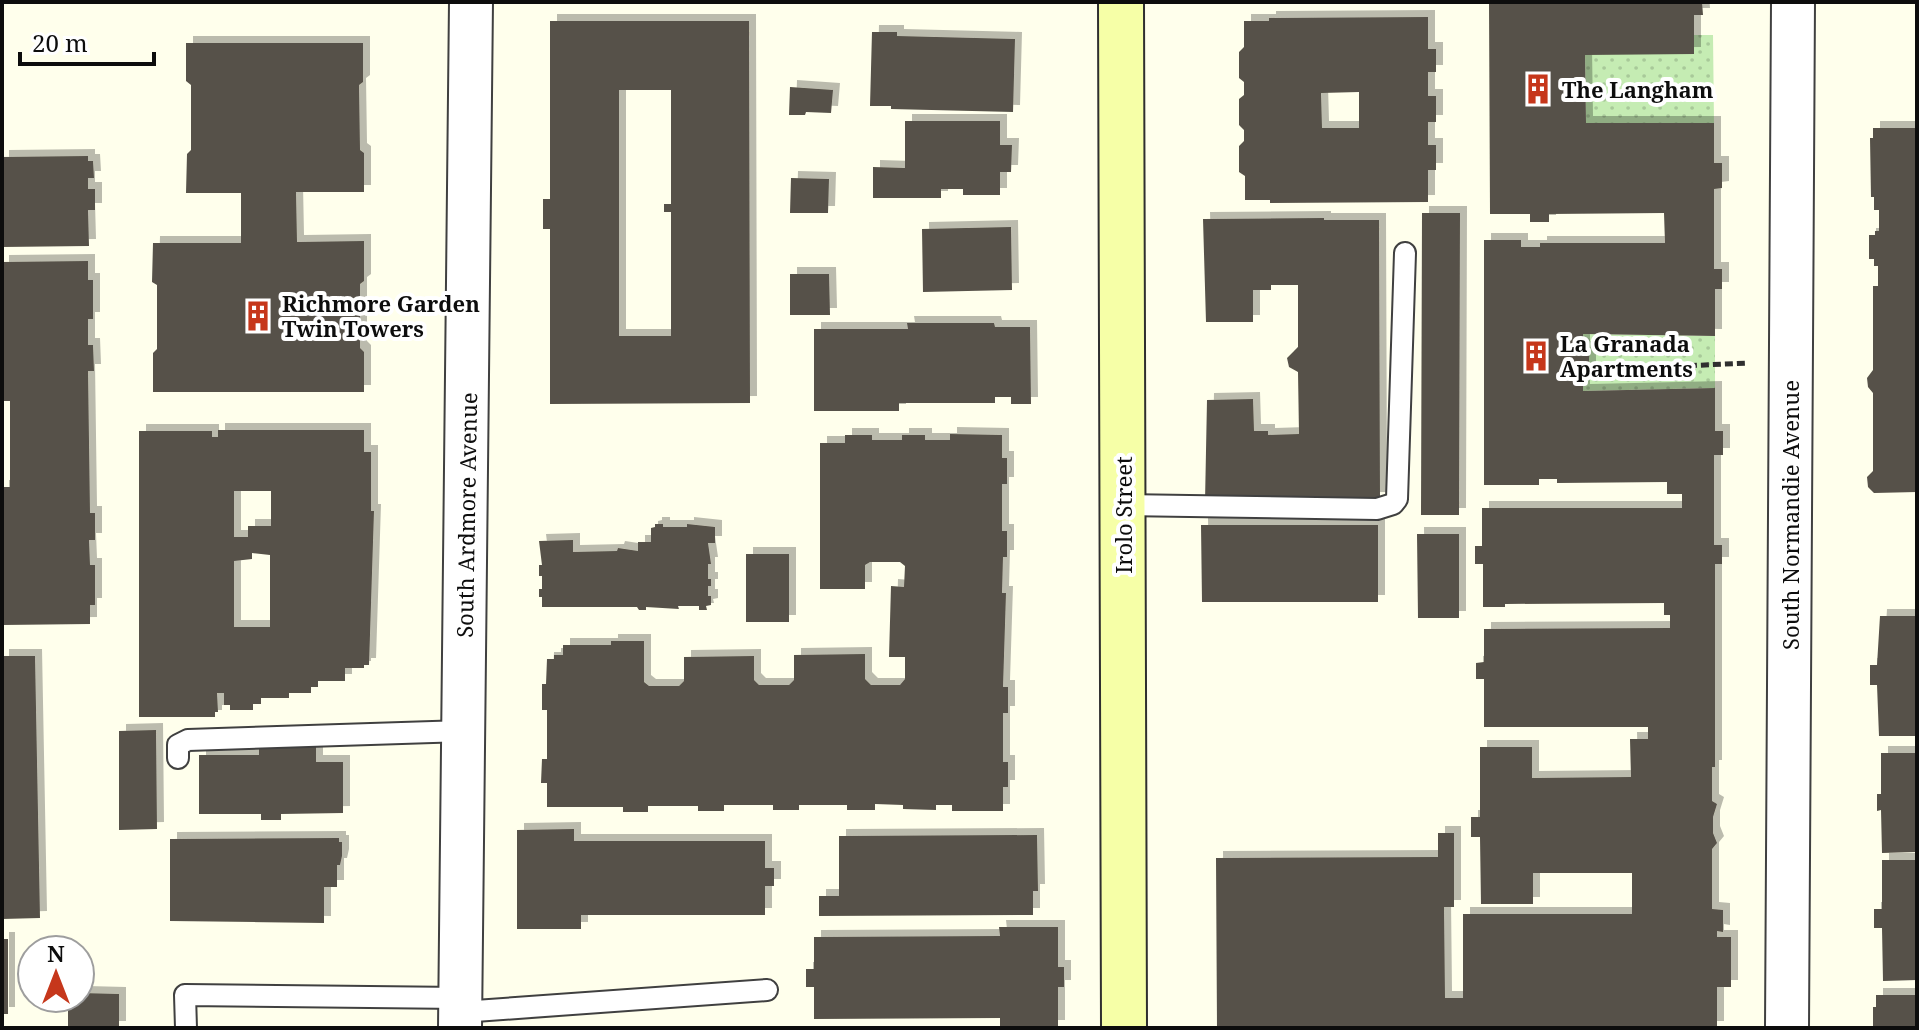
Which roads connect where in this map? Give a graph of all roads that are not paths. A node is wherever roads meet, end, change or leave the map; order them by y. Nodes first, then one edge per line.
1 (471, 2) edge
2 (1121, 2) edge
3 (1793, 2) edge
4 (1405, 253) dead end
5 (1123, 505) junction
6 (464, 731) junction
7 (178, 758) dead end
8 (767, 990) dead end
9 (461, 1013) edge
10 (186, 1028) edge
11 (1124, 1028) edge
12 (1787, 1028) edge

1 - 6 street, South Ardmore Avenue
2 - 5 main road, Irolo Street
3 - 12 street, South Normandie Avenue
4 - 5 lane
5 - 11 main road, Irolo Street
6 - 7 lane
6 - 9 street, South Ardmore Avenue
8 - 9 lane
9 - 10 lane

